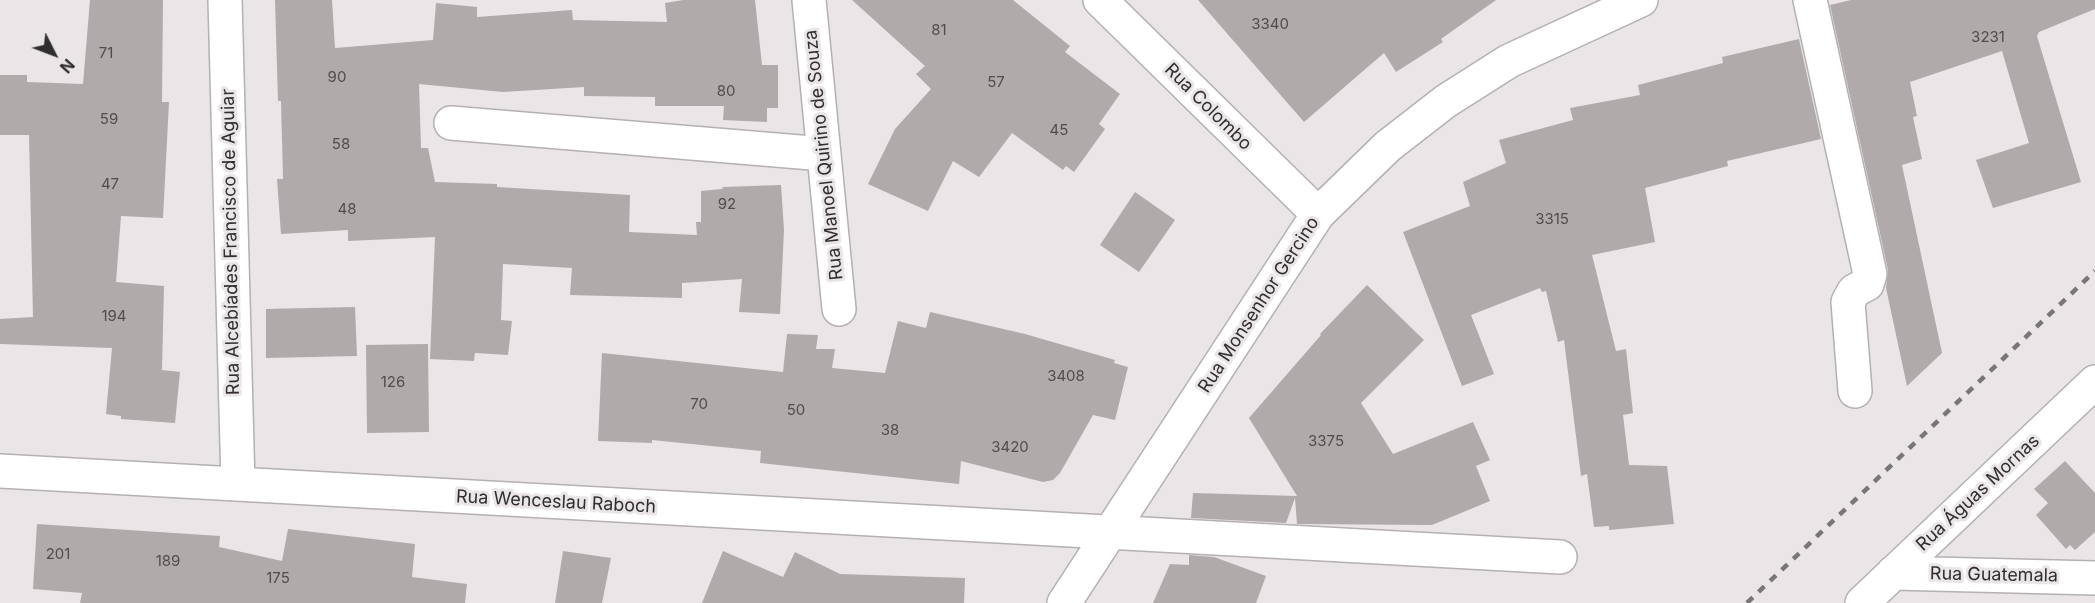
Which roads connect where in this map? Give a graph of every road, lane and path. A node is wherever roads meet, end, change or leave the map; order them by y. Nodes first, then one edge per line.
1 (225, 0) edge
2 (808, 0) edge
3 (1100, 0) edge
4 (1639, 0) edge
5 (1810, 0) edge
6 (451, 123) dead end
7 (824, 154) junction
8 (1318, 214) junction
9 (839, 309) dead end
10 (2095, 382) edge
11 (1856, 391) dead end
12 (0, 471) edge
13 (238, 484) junction
14 (1111, 531) junction
15 (1560, 557) dead end
16 (1893, 573) junction
17 (2095, 578) edge
18 (1064, 603) edge
19 (1862, 603) edge

1 - 13 street, Rua Alcebíades Francisco de Aguiar
2 - 7 street, Rua Manoel Quirino de Souza
3 - 8 street, Rua Colombo
4 - 8 street, Rua Monsenhor Gercino
5 - 11 street
6 - 7 street
7 - 9 street, Rua Manoel Quirino de Souza
8 - 14 street, Rua Monsenhor Gercino
10 - 16 street, Rua Águas Mornas
12 - 13 street, Rua Wenceslau Raboch
13 - 14 street, Rua Wenceslau Raboch
14 - 15 street, Rua Wenceslau Raboch
14 - 18 street, Rua Monsenhor Gercino
16 - 17 street, Rua Guatemala
16 - 19 street, Rua Águas Mornas

